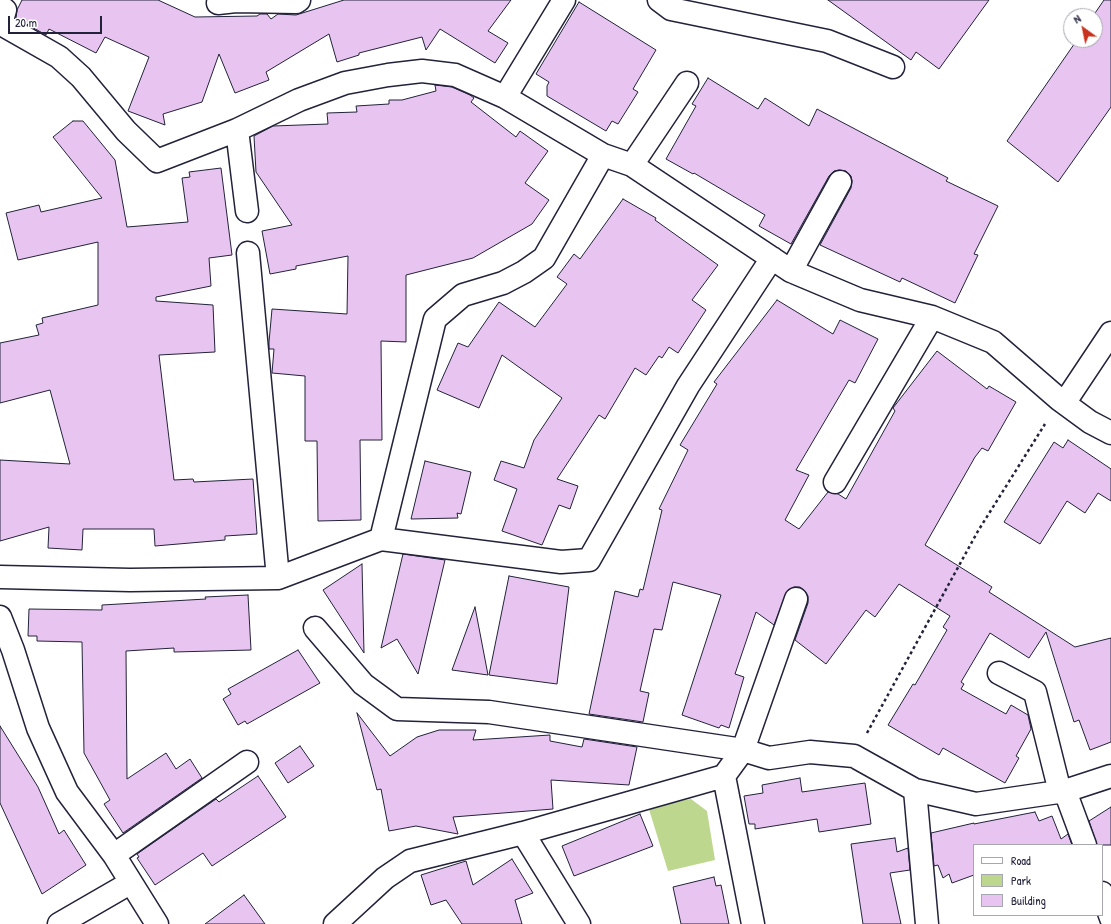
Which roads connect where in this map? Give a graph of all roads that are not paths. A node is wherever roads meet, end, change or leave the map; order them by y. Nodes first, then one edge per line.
1 (299, 0) edge
2 (564, 0) edge
3 (659, 0) edge
4 (218, 3) dead end
5 (0, 6) edge
6 (893, 67) dead end
7 (687, 83) dead end
8 (505, 97) junction
9 (236, 130) junction
10 (603, 155) junction
11 (632, 166) junction
12 (840, 182) dead end
13 (247, 210) dead end
14 (248, 253) dead end
15 (772, 258) junction
16 (791, 271) junction
17 (932, 316) junction
18 (1111, 333) edge
19 (1062, 401) junction
20 (1111, 433) edge
21 (835, 482) dead end
22 (381, 539) junction
23 (0, 576) edge
24 (278, 578) junction
25 (796, 599) dead end
26 (0, 617) edge
27 (315, 628) dead end
28 (999, 673) dead end
29 (743, 750) junction
30 (247, 762) dead end
31 (724, 776) junction
32 (1111, 776) edge
33 (915, 790) junction
34 (1063, 791) junction
35 (523, 833) junction
36 (1085, 844) edge
37 (114, 855) junction
38 (130, 883) junction
39 (1103, 896) edge
40 (1111, 918) edge
41 (59, 924) edge
42 (157, 924) edge
43 (335, 924) edge
44 (579, 924) edge
45 (753, 924) edge
46 (927, 924) edge

1 - 4 street
2 - 8 street
3 - 6 street
5 - 9 street
7 - 11 street
8 - 9 street
8 - 10 street
9 - 13 street
10 - 11 street
10 - 22 street
11 - 15 street
12 - 16 street
14 - 24 street
15 - 16 street
15 - 22 street
16 - 17 street
17 - 19 street
17 - 21 street
18 - 19 street
19 - 20 street
22 - 24 street
23 - 24 street
25 - 29 street
26 - 37 street
27 - 29 street
28 - 34 street
29 - 31 street
29 - 33 street
30 - 37 street
31 - 35 street
31 - 45 street
32 - 34 street
33 - 34 street
33 - 46 street
34 - 36 street
35 - 43 street
35 - 44 street
37 - 38 street
38 - 41 street
38 - 42 street
39 - 40 street

